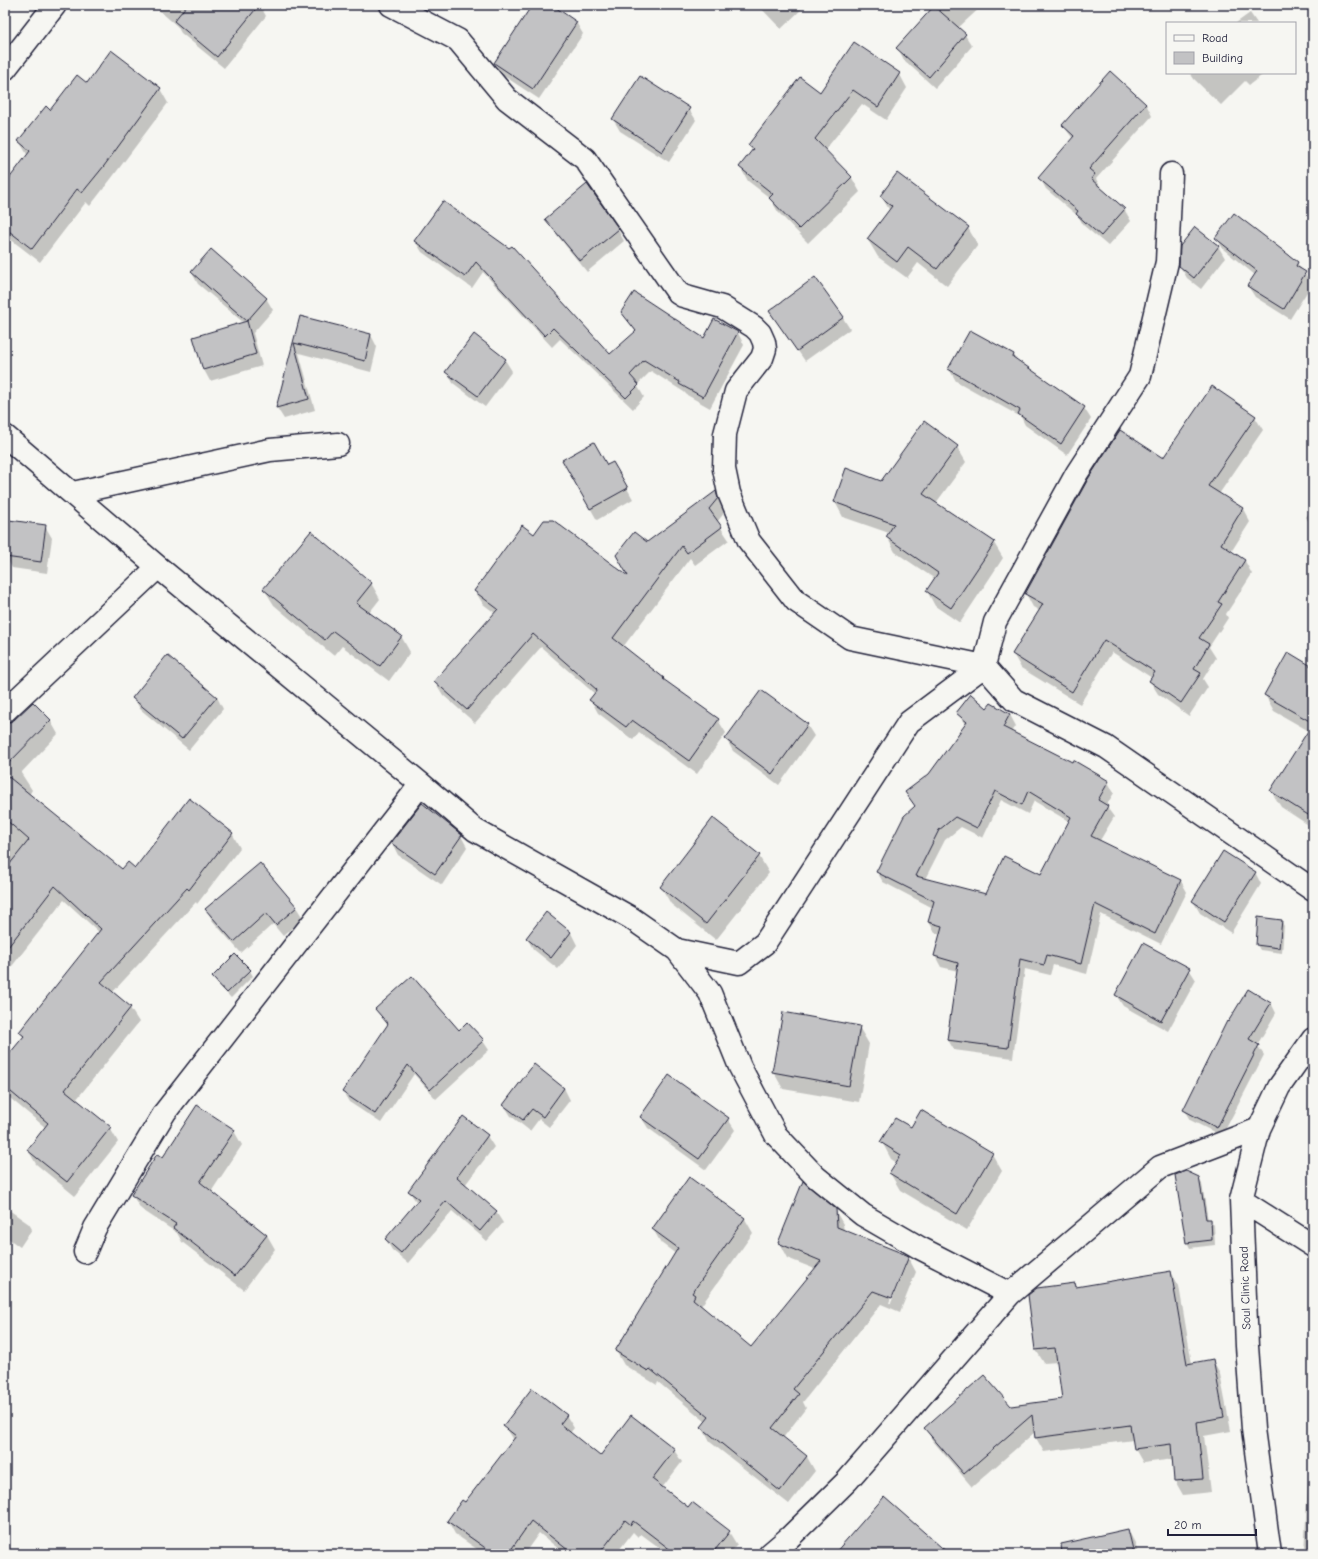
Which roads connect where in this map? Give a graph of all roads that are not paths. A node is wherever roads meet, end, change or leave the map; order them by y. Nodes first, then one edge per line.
1 (55, 5) edge
2 (391, 5) edge
3 (5, 69) edge
4 (1171, 174) dead end
5 (5, 436) edge
6 (338, 444) dead end
7 (73, 493) junction
8 (158, 567) junction
9 (984, 666) junction
10 (5, 711) edge
11 (421, 784) junction
12 (1313, 890) edge
13 (677, 950) junction
14 (1313, 1039) edge
15 (1259, 1129) junction
16 (1242, 1200) junction
17 (1313, 1246) edge
18 (86, 1252) dead end
19 (1010, 1294) junction
20 (770, 1554) edge
21 (1270, 1554) edge

1 - 3 street
2 - 9 street
4 - 9 street
5 - 7 street
6 - 7 street
7 - 8 street
8 - 10 street
8 - 11 street
9 - 12 street
9 - 13 street
11 - 13 street
11 - 18 street
13 - 19 street
14 - 15 street, Soul Clinic Road
15 - 16 street, Soul Clinic Road
15 - 19 street
16 - 17 street
16 - 21 street, Soul Clinic Road
19 - 20 street

